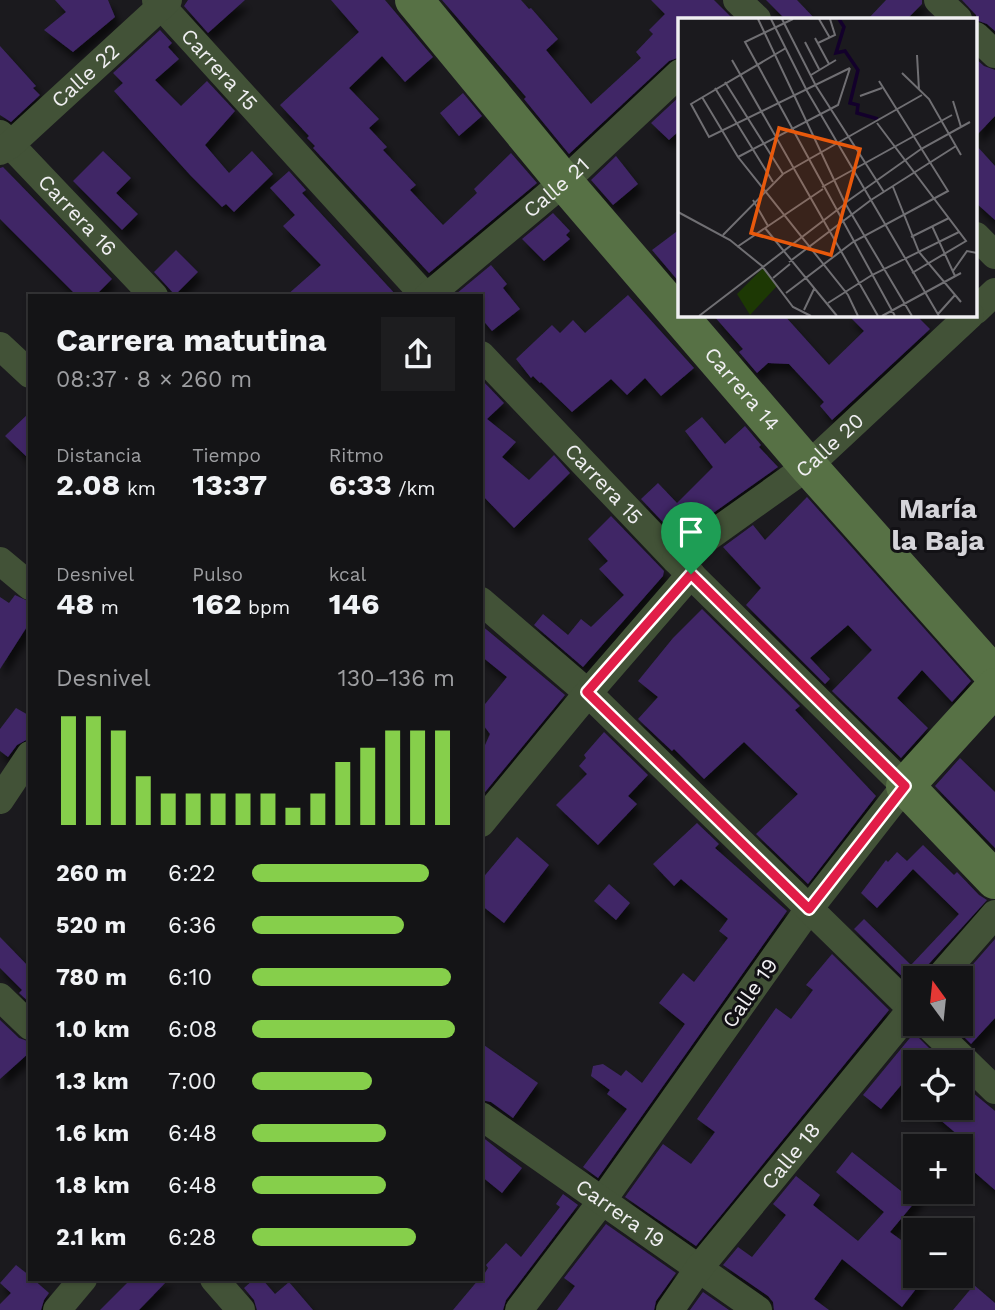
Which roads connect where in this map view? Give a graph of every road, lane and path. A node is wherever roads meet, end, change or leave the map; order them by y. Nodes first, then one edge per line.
1 (414, 0) edge
2 (938, 0) edge
3 (162, 2) edge
4 (957, 18) edge
5 (978, 38) edge
6 (995, 54) edge
7 (678, 74) edge
8 (3, 144) edge
9 (564, 182) junction
10 (978, 238) edge
11 (995, 255) edge
12 (995, 292) edge
13 (152, 294) edge
14 (425, 294) edge
15 (429, 294) edge
16 (978, 308) edge
17 (678, 315) edge
18 (680, 317) edge
19 (968, 317) edge
20 (0, 346) edge
21 (483, 357) edge
22 (28, 372) edge
23 (808, 466) junction
24 (0, 561) edge
25 (684, 567) junction
26 (28, 584) edge
27 (483, 603) edge
28 (993, 673) edge
29 (587, 692) junction
30 (28, 758) edge
31 (11, 785) edge
32 (905, 786) junction
33 (483, 819) edge
34 (995, 880) edge
35 (809, 909) junction
36 (995, 914) edge
37 (950, 966) edge
38 (0, 997) edge
39 (903, 1000) edge
40 (28, 1024) edge
41 (903, 1029) edge
42 (940, 1036) edge
43 (995, 1090) edge
44 (483, 1117) edge
45 (602, 1201) junction
46 (699, 1269) junction
47 (81, 1281) edge
48 (216, 1281) edge
49 (57, 1310) edge
50 (241, 1310) edge
51 (519, 1310) edge
52 (670, 1310) edge
53 (758, 1310) edge

1 - 9 street, Carrera 14
2 - 4 street
3 - 8 street, Calle 22
3 - 14 street, Carrera 15
5 - 6 street
7 - 9 street, Calle 21
8 - 13 street, Carrera 16
9 - 15 street, Calle 21
9 - 17 street, Carrera 14
10 - 11 street
12 - 16 street
18 - 23 street, Carrera 14
19 - 23 street, Calle 20
20 - 22 street
21 - 25 street, Carrera 15
23 - 25 street, Calle 20
23 - 28 street, Carrera 14
24 - 26 street
25 - 29 street, Calle 20
25 - 32 street, Carrera 15
27 - 29 street
28 - 32 street, Calle 19
29 - 33 street, Calle 20
29 - 35 street
30 - 31 street
32 - 34 street, Carrera 15
32 - 35 street, Calle 19
35 - 39 street
35 - 45 street, Calle 19
36 - 37 street
38 - 40 street
41 - 46 street, Calle 18
42 - 43 street
44 - 45 street, Carrera 19
45 - 46 street, Carrera 19
45 - 51 street, Calle 19
46 - 52 street, Calle 18
46 - 53 street, Carrera 19
47 - 49 street
48 - 50 street

